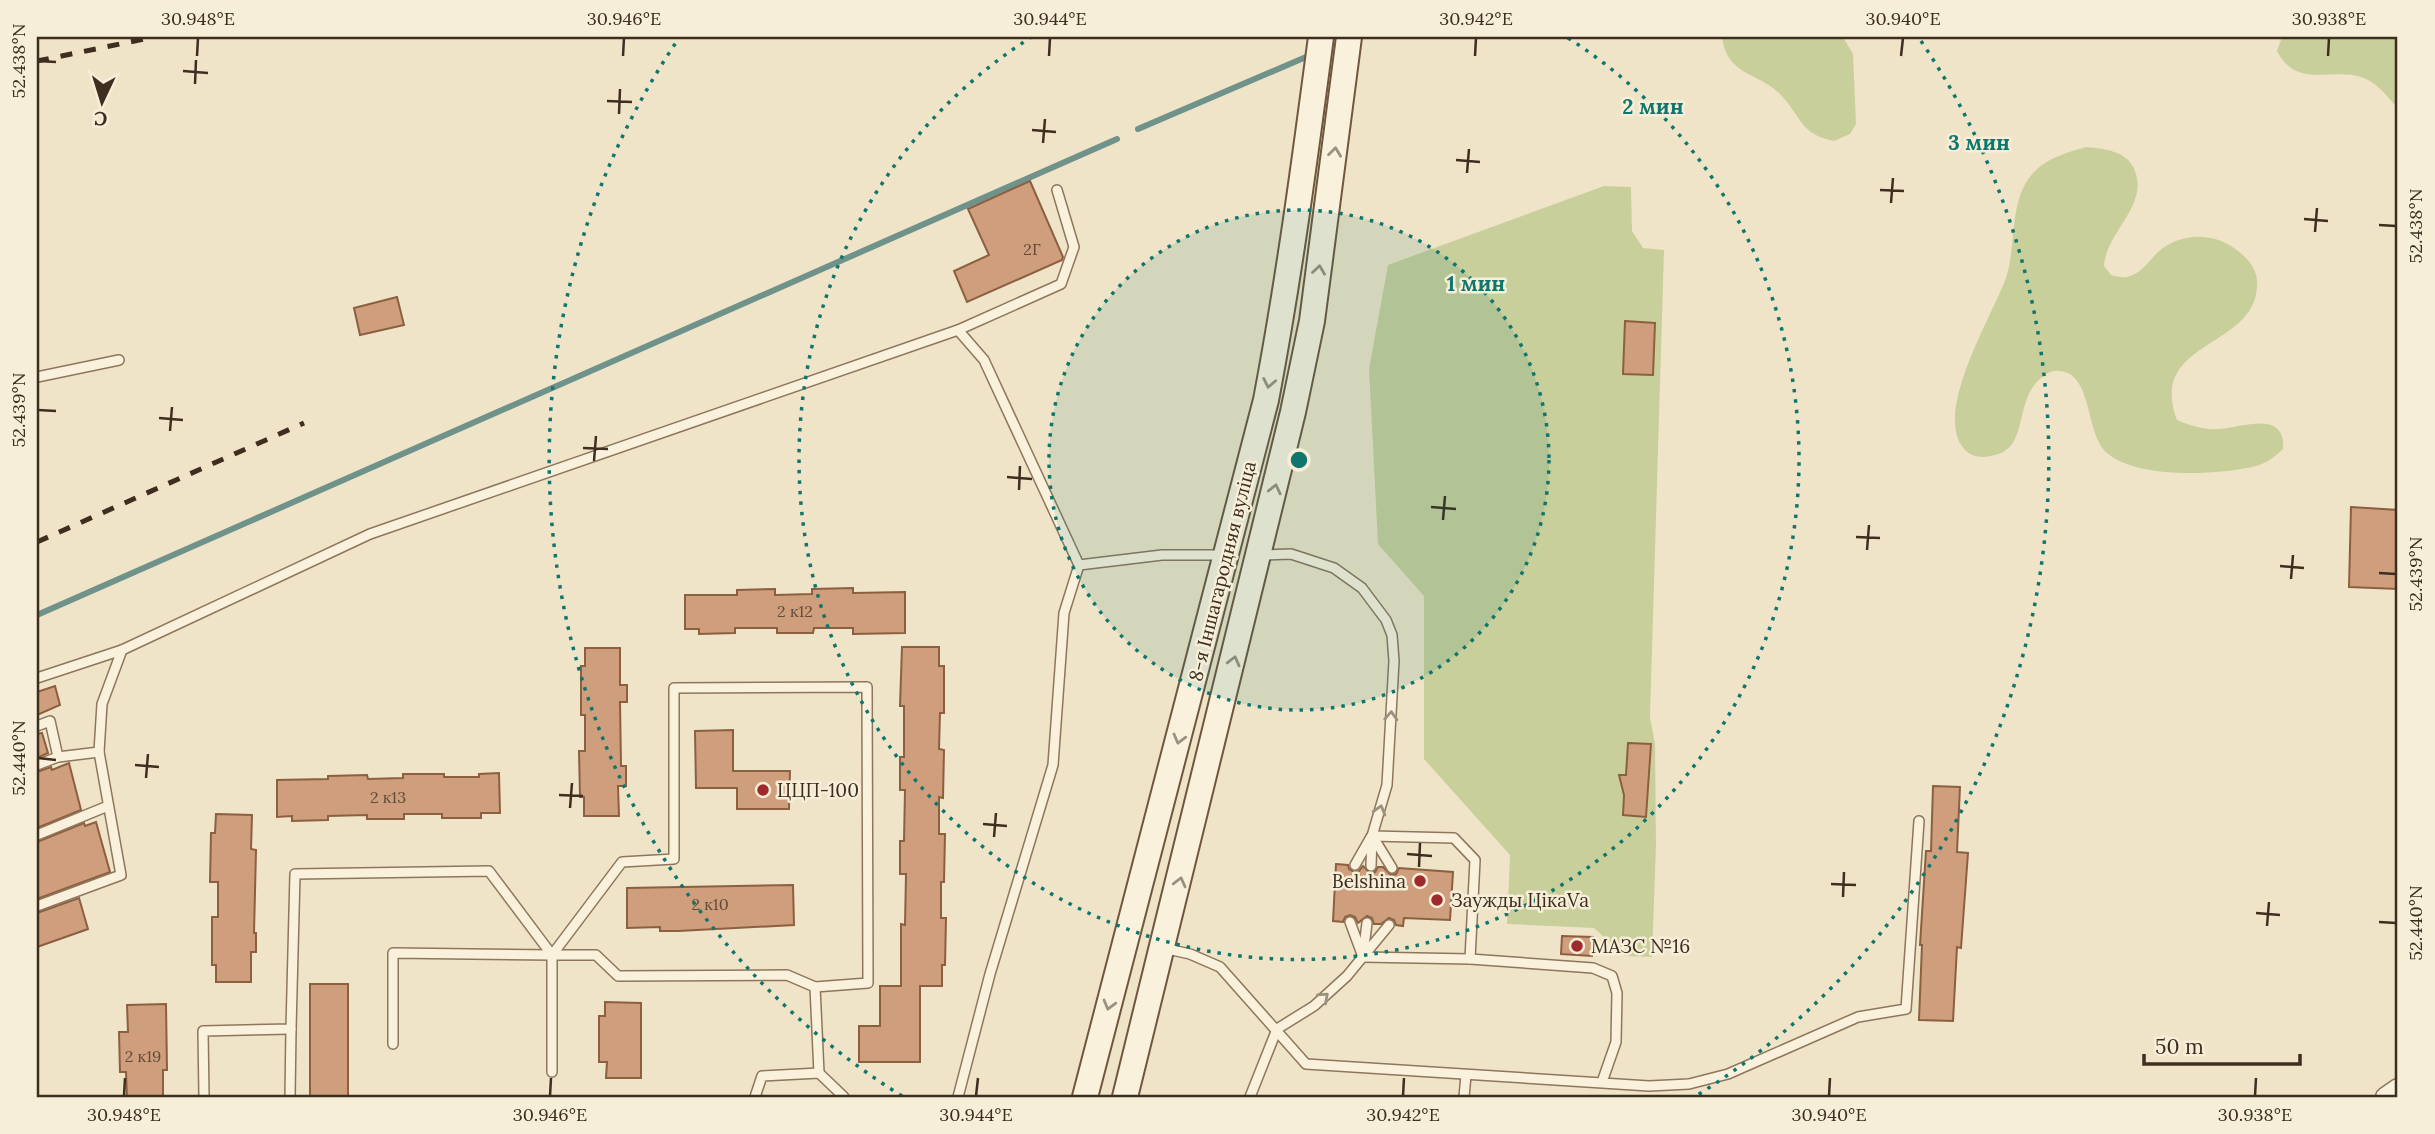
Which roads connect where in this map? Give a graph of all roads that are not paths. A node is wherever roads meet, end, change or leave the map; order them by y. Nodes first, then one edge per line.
1 (1321, 37) edge
2 (1349, 37) edge
3 (1057, 190) dead end
4 (958, 330) junction
5 (119, 360) dead end
6 (37, 377) edge
7 (1227, 555) junction
8 (1259, 555) junction
9 (1079, 565) junction
10 (122, 650) junction
11 (37, 678) edge
12 (37, 726) edge
13 (99, 752) junction
14 (58, 757) junction
15 (37, 765) edge
16 (108, 806) junction
17 (1919, 821) dead end
18 (37, 835) edge
19 (1372, 836) junction
20 (1354, 865) dead end
21 (1371, 866) dead end
22 (1392, 868) dead end
23 (37, 906) edge
24 (1350, 922) dead end
25 (1367, 923) dead end
26 (1388, 925) dead end
27 (1127, 939) junction
28 (1163, 948) junction
29 (552, 955) junction
30 (1363, 957) junction
31 (1470, 959) junction
32 (815, 987) junction
33 (291, 1029) junction
34 (1277, 1029) junction
35 (393, 1044) dead end
36 (551, 1072) dead end
37 (819, 1073) junction
38 (1466, 1075) junction
39 (1602, 1082) junction
40 (1649, 1086) junction
41 (2398, 1088) edge
42 (204, 1097) edge
43 (290, 1097) edge
44 (755, 1097) edge
45 (844, 1097) edge
46 (958, 1097) edge
47 (1085, 1097) edge
48 (1125, 1097) edge
49 (1250, 1097) edge
50 (1464, 1097) edge
51 (1649, 1097) edge
52 (2385, 1097) edge

1 -> 7 main road, 8-я Іншагародняя вуліца
8 -> 2 main road, 8-я Іншагародняя вуліца
3 - 4 lane
4 - 9 lane
4 - 10 lane
5 - 6 lane
7 - 8 main road
7 - 9 lane
7 -> 27 main road, 8-я Іншагародняя вуліца
19 -> 8 lane
28 -> 8 main road, 8-я Іншагародняя вуліца
9 - 46 lane
10 - 11 lane
10 - 13 lane
12 - 14 lane
13 - 14 lane
13 - 16 lane
14 - 15 lane
16 - 18 lane
16 - 23 lane
17 - 40 lane
19 - 20 lane
19 - 21 lane
19 - 22 lane
19 - 31 lane
24 - 30 lane
25 - 30 lane
26 - 30 lane
27 - 28 main road
27 -> 47 main road, 8-я Іншагародняя вуліца
28 - 34 lane
28 - 48 main road, 8-я Іншагародняя вуліца
29 - 32 lane
29 - 32 lane
29 - 33 lane
29 - 35 lane
29 - 36 lane
30 - 31 lane
34 -> 30 lane
31 - 39 lane
32 - 37 lane
33 - 42 lane
33 - 43 lane
34 - 38 lane
34 - 49 lane
37 - 44 lane
37 - 45 lane
38 - 39 lane
38 - 50 lane
39 - 40 lane
40 - 51 lane
41 - 52 street

